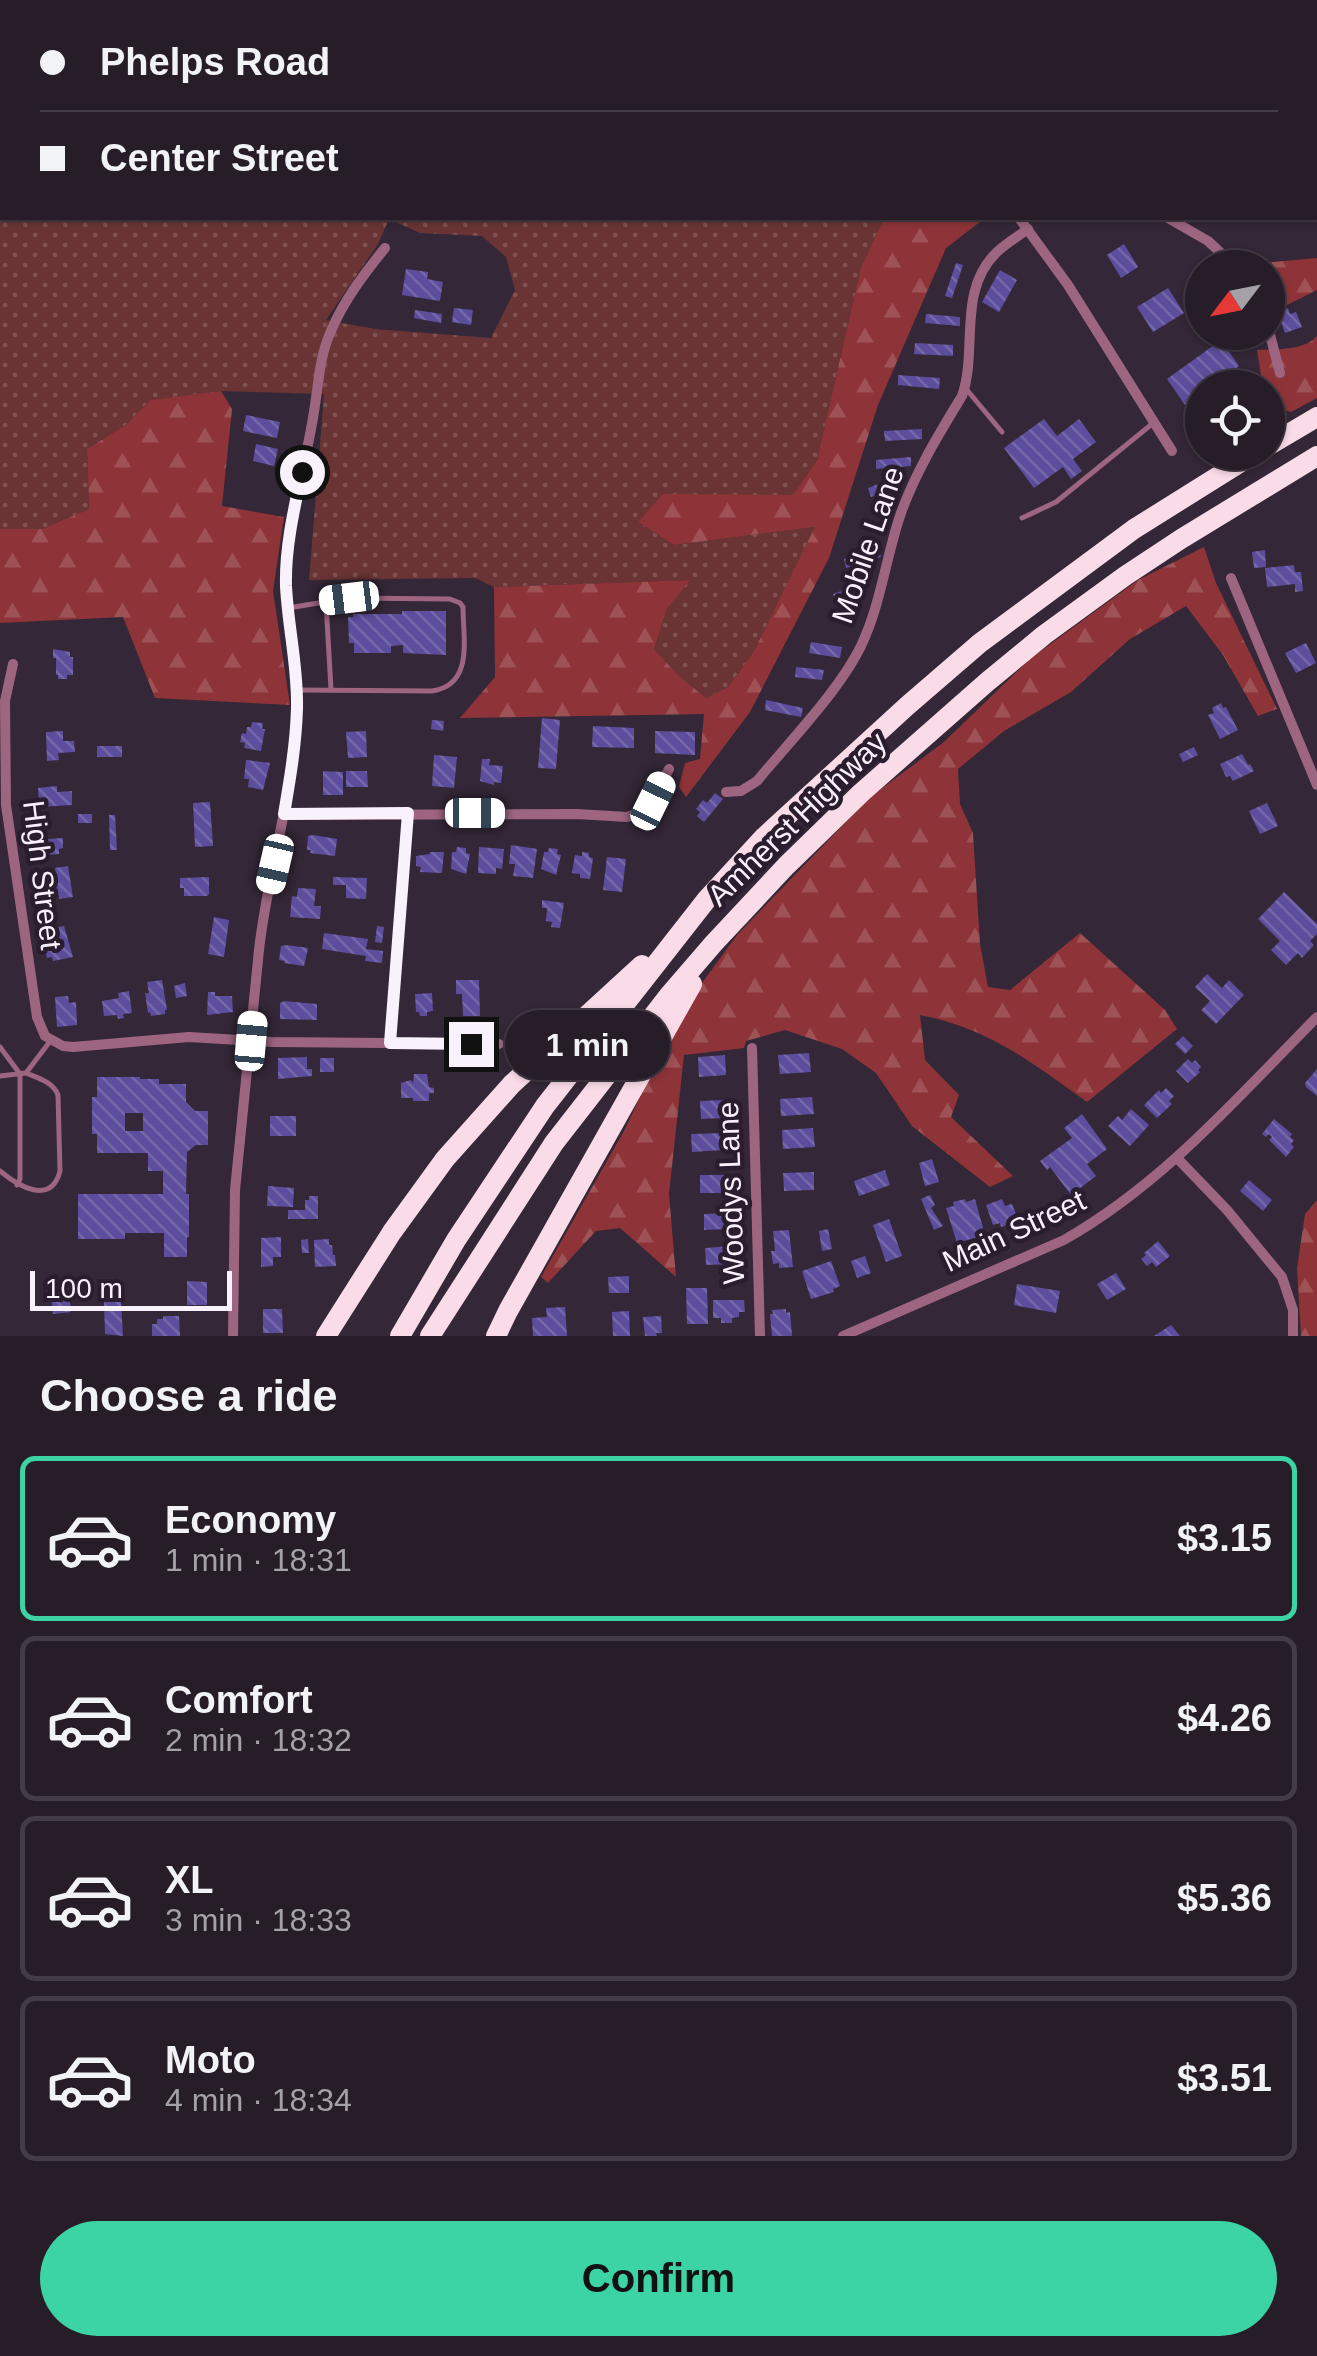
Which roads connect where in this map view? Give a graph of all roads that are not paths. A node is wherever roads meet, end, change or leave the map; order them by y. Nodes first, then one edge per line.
1 (1020, 220) edge
2 (1171, 220) edge
3 (1028, 229) junction
4 (385, 248) dead end
5 (1218, 250) edge
6 (965, 388) junction
7 (1313, 418) edge
8 (1154, 422) junction
9 (1002, 432) dead end
10 (1285, 435) edge
11 (1172, 451) dead end
12 (1317, 456) edge
13 (1228, 470) edge
14 (1022, 518) dead end
15 (1232, 578) dead end
16 (326, 601) junction
17 (288, 608) junction
18 (12, 664) dead end
19 (297, 690) junction
20 (331, 690) junction
21 (668, 769) dead end
22 (1317, 784) edge
23 (726, 792) dead end
24 (408, 813) junction
25 (284, 814) junction
26 (707, 899) junction
27 (752, 904) junction
28 (1317, 1017) edge
29 (51, 1040) junction
30 (251, 1041) junction
31 (390, 1043) junction
32 (499, 1044) dead end
33 (0, 1047) edge
34 (752, 1048) dead end
35 (23, 1073) junction
36 (0, 1076) edge
37 (1177, 1158) junction
38 (0, 1171) edge
39 (17, 1185) junction
40 (233, 1336) edge
41 (326, 1336) edge
42 (400, 1336) edge
43 (430, 1336) edge
44 (496, 1336) edge
45 (760, 1336) edge
46 (843, 1336) edge
47 (1293, 1336) edge

1 - 3 street
2 - 5 street
3 - 6 street, Mobile Lane
3 - 8 street
4 - 17 street
6 - 9 lane
6 - 23 street, Mobile Lane
7 - 10 highway
8 - 11 street
8 - 14 lane
12 - 27 highway, Amherst Highway
13 - 26 highway, Amherst Highway
15 - 22 street
16 - 17 lane
16 - 20 lane
16 - 20 lane
17 - 19 street
18 - 29 street, High Street
19 - 20 lane
19 - 25 street
21 - 24 street
24 - 25 street
24 - 31 lane
25 - 30 street
26 - 41 highway
26 - 42 highway, Amherst Highway
27 - 43 highway, Amherst Highway
27 - 44 highway
28 - 37 street, Main Street
29 - 30 street
29 - 35 lane
30 - 31 street
30 - 40 street
31 - 32 street
33 - 35 lane
34 - 45 street, Woodys Lane
35 - 36 lane
35 - 39 lane
35 - 39 lane
37 - 46 street, Main Street
37 - 47 street
38 - 39 lane

